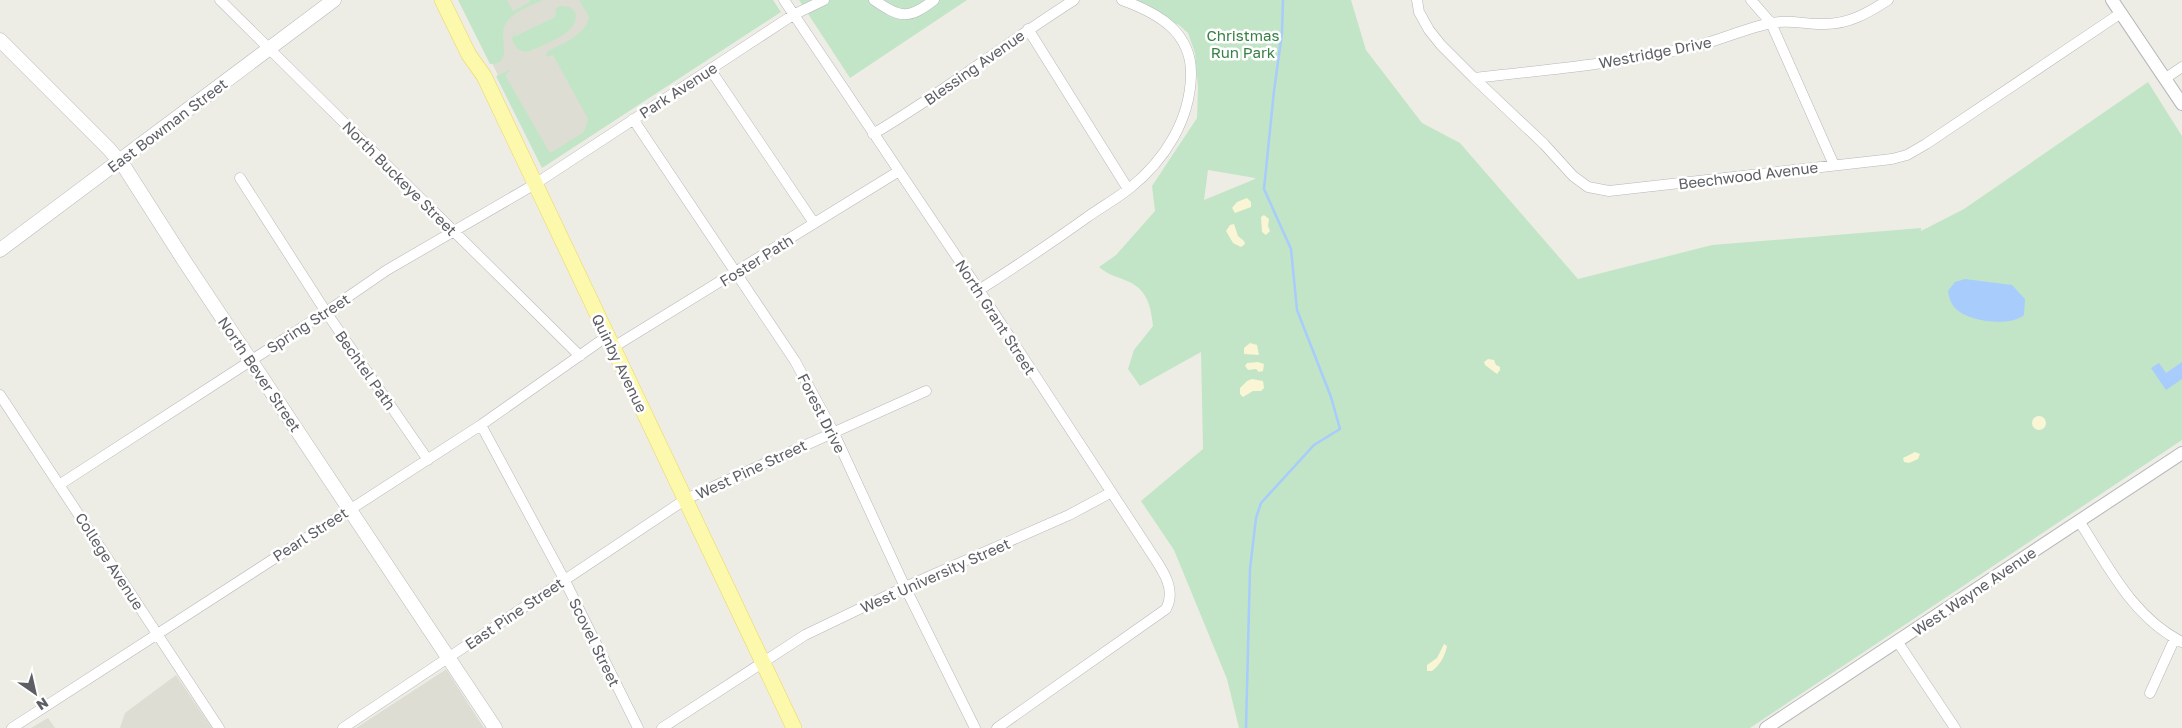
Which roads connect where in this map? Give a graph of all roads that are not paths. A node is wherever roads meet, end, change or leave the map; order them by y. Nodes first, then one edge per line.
1 (220, 0) edge
2 (334, 0) edge
3 (442, 0) edge
4 (784, 0) edge
5 (824, 0) edge
6 (874, 0) edge
7 (934, 0) edge
8 (1074, 0) edge
9 (1122, 0) edge
10 (1417, 0) edge
11 (1751, 0) edge
12 (1888, 0) edge
13 (2112, 0) edge
14 (1064, 3) edge
15 (2121, 13) junction
16 (793, 14) junction
17 (1771, 23) junction
18 (1028, 29) junction
19 (0, 40) edge
20 (272, 52) junction
21 (2182, 67) edge
22 (710, 69) junction
23 (1474, 78) junction
24 (2166, 78) junction
25 (2182, 104) edge
26 (633, 119) junction
27 (874, 134) junction
28 (119, 160) junction
29 (1834, 165) junction
30 (899, 171) junction
31 (240, 178) dead end
32 (535, 184) junction
33 (1128, 189) junction
34 (814, 223) junction
35 (454, 231) junction
36 (0, 250) edge
37 (737, 273) junction
38 (979, 290) junction
39 (326, 312) junction
40 (609, 343) junction
41 (580, 356) junction
42 (252, 359) junction
43 (926, 391) dead end
44 (0, 395) edge
45 (481, 425) junction
46 (833, 431) junction
47 (2182, 453) edge
48 (428, 460) junction
49 (60, 485) junction
50 (1110, 493) junction
51 (686, 498) junction
52 (349, 509) junction
53 (2079, 521) junction
54 (564, 578) junction
55 (906, 587) junction
56 (157, 633) junction
57 (2178, 640) edge
58 (1897, 642) junction
59 (449, 658) junction
60 (762, 663) junction
61 (2150, 693) dead end
62 (12, 728) edge
63 (219, 728) edge
64 (343, 728) edge
65 (495, 728) edge
66 (638, 728) edge
67 (662, 728) edge
68 (794, 728) edge
69 (975, 728) edge
70 (997, 728) edge
71 (1766, 728) edge
72 (1955, 728) edge

1 - 20 street, North Buckeye Street
2 - 20 main road, East Bowman Street
3 - 32 main road, Quinby Avenue
4 - 16 street, North Grant Street
5 - 16 street, Park Avenue
6 - 7 street
8 - 14 street, Blessing Avenue
9 - 33 street
10 - 23 street, Beechwood Avenue
11 - 17 street
12 - 17 street, Westridge Drive
13 - 15 street
14 - 18 street, Blessing Avenue
15 - 24 street
15 - 29 street, Beechwood Avenue
16 - 22 street, Park Avenue
16 - 27 street, North Grant Street
17 - 23 street, Westridge Drive
17 - 29 street
18 - 27 street, Blessing Avenue
18 - 33 street
19 - 28 main road, North Bever Street
20 - 28 main road, East Bowman Street
20 - 35 street, North Buckeye Street
21 - 24 street
22 - 26 street, Park Avenue
22 - 34 street
23 - 29 street, Beechwood Avenue
24 - 25 street
26 - 32 street, Park Avenue
26 - 37 street, Forest Drive
27 - 30 street, North Grant Street
28 - 36 main road, East Bowman Street
28 - 42 main road, North Bever Street
30 - 34 street, Foster Path
30 - 38 street, North Grant Street
31 - 39 street, Bechtel Path
32 - 35 street, Spring Street
32 - 40 main road, Quinby Avenue
33 - 38 street
34 - 37 street, Foster Path
35 - 39 street, Spring Street
35 - 41 street, North Buckeye Street
37 - 40 street, Foster Path
37 - 46 street, Forest Drive
38 - 50 street, North Grant Street
39 - 42 street, Spring Street
39 - 48 street, Bechtel Path
40 - 41 street, Pearl Street
40 - 51 main road, Quinby Avenue
41 - 45 street, Pearl Street
42 - 49 street, Spring Street
42 - 52 main road, North Bever Street
43 - 46 street, West Pine Street
44 - 49 street, College Avenue
45 - 48 street, Pearl Street
45 - 54 street, Scovel Street
46 - 51 street, West Pine Street
46 - 55 street, Forest Drive
47 - 53 street, West Wayne Avenue
48 - 52 street, Pearl Street
49 - 56 street, College Avenue
50 - 55 street, West University Street
50 - 70 street, North Grant Street
51 - 54 street, East Pine Street
51 - 60 main road, Quinby Avenue
52 - 56 street, Pearl Street
52 - 59 main road, North Bever Street
53 - 57 street
53 - 58 street, West Wayne Avenue
54 - 59 street, East Pine Street
54 - 66 street, Scovel Street
55 - 60 street, West University Street
55 - 69 street, Forest Drive
56 - 62 street, Pearl Street
56 - 63 street, College Avenue
57 - 61 street
58 - 71 street, West Wayne Avenue
58 - 72 street
59 - 64 street, East Pine Street
59 - 65 main road, North Bever Street
60 - 67 street, West University Street
60 - 68 main road, Quinby Avenue

